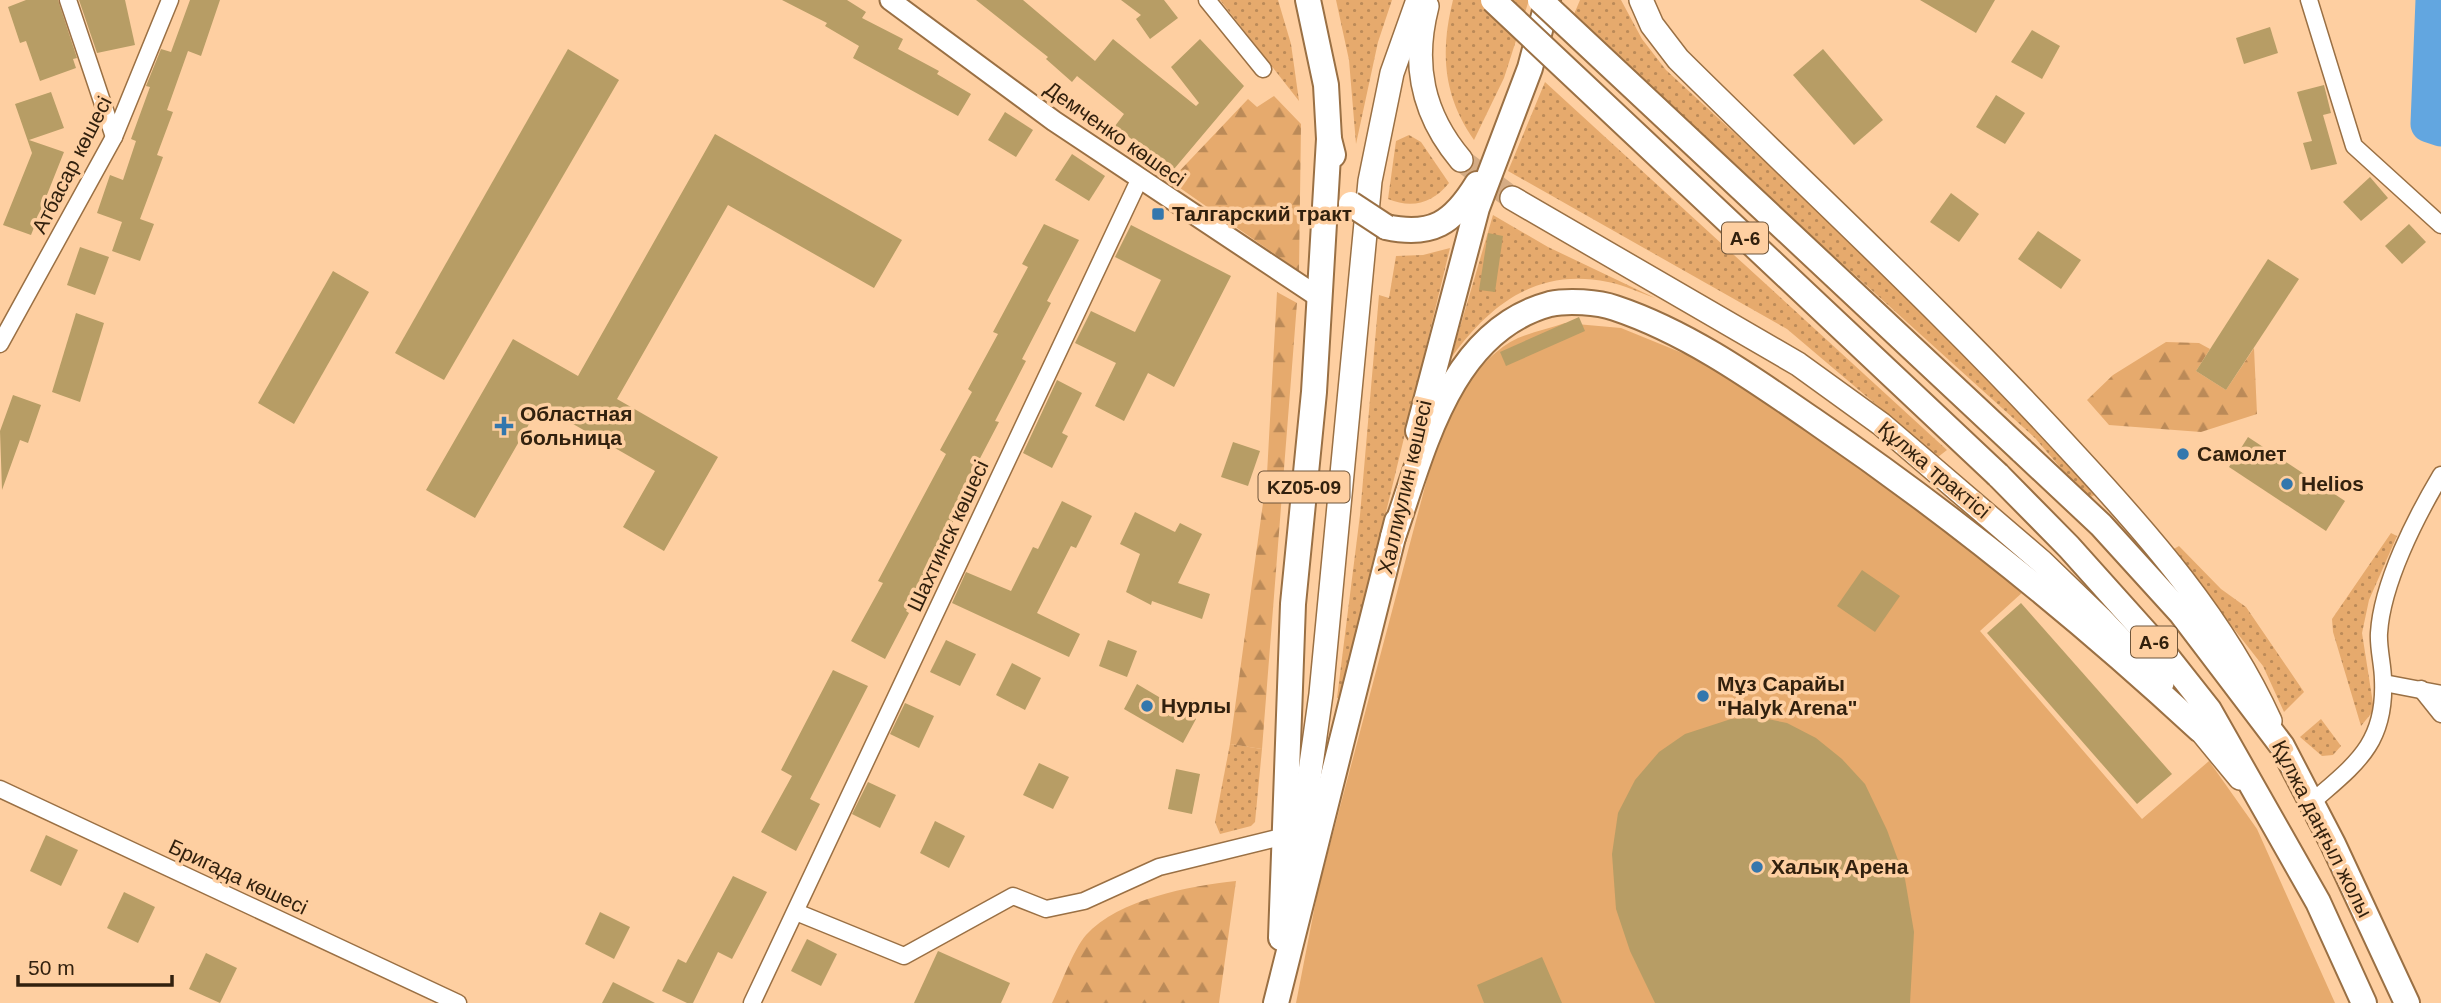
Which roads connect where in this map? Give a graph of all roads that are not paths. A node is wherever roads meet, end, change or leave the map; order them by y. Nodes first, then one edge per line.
1 (68, 0) edge
2 (170, 0) edge
3 (890, 0) edge
4 (1207, 0) edge
5 (1308, 0) edge
6 (1418, 0) edge
7 (1429, 0) edge
8 (1493, 0) edge
9 (1540, 0) edge
10 (1548, 0) edge
11 (1563, 0) edge
12 (1641, 0) edge
13 (2309, 0) edge
14 (1530, 68) junction
15 (1263, 69) dead end
16 (114, 137) junction
17 (1329, 139) junction
18 (1496, 151) junction
19 (1461, 160) tunnel mouth
20 (1140, 178) junction
21 (1512, 198) tunnel mouth
22 (2441, 225) edge
23 (1320, 298) junction
24 (0, 344) edge
25 (2441, 475) edge
26 (1393, 537) junction
27 (2384, 683) junction
28 (2421, 689) junction
29 (2441, 694) edge
30 (2441, 714) edge
31 (2199, 729) junction
32 (2282, 746) junction
33 (0, 789) edge
34 (2311, 803) junction
35 (2280, 832) junction
36 (1285, 836) junction
37 (796, 912) junction
38 (1278, 994) edge
39 (458, 1003) edge
40 (752, 1003) edge
41 (2364, 1003) edge
42 (2407, 1003) edge

1 - 16 street
2 - 16 street, Атбасар көшесі
3 - 20 street, Демченко көшесі
4 - 15 street
5 - 17 main road
6 - 38 main road
7 - 19 main road
8 - 35 main road, Құлжа даңғыл жолы / A-6, bridge
9 - 32 main road, Құлжа даңғыл жолы / A-6, bridge
10 - 14 main road
11 - 14 main road, Халлиулин көшесі
12 - 32 main road
13 - 22 street
14 - 18 main road, Халлиулин көшесі
16 - 24 street, Атбасар көшесі
17 - 18 main road, bridge
17 - 23 main road, KZ05-09
18 - 26 main road, Халлиулин көшесі
20 - 23 street, Демченко көшесі
20 - 37 street, Шахтинск көшесі
21 - 31 main road, Құлжа трактісі
23 - 36 main road, KZ05-09
25 - 27 street
26 - 31 main road
26 - 38 main road, Халлиулин көшесі
27 - 28 street
27 - 34 street
28 - 29 street
28 - 30 street
31 - 35 main road, Құлжа трактісі
32 - 34 main road, Құлжа даңғыл жолы / A-6
33 - 39 street, Бригада көшесі
34 - 42 main road, Құлжа даңғыл жолы / A-6
35 - 41 main road, Құлжа даңғыл жолы / A-6
36 - 37 street
36 - 38 main road, KZ05-09
37 - 40 street, Шахтинск көшесі

